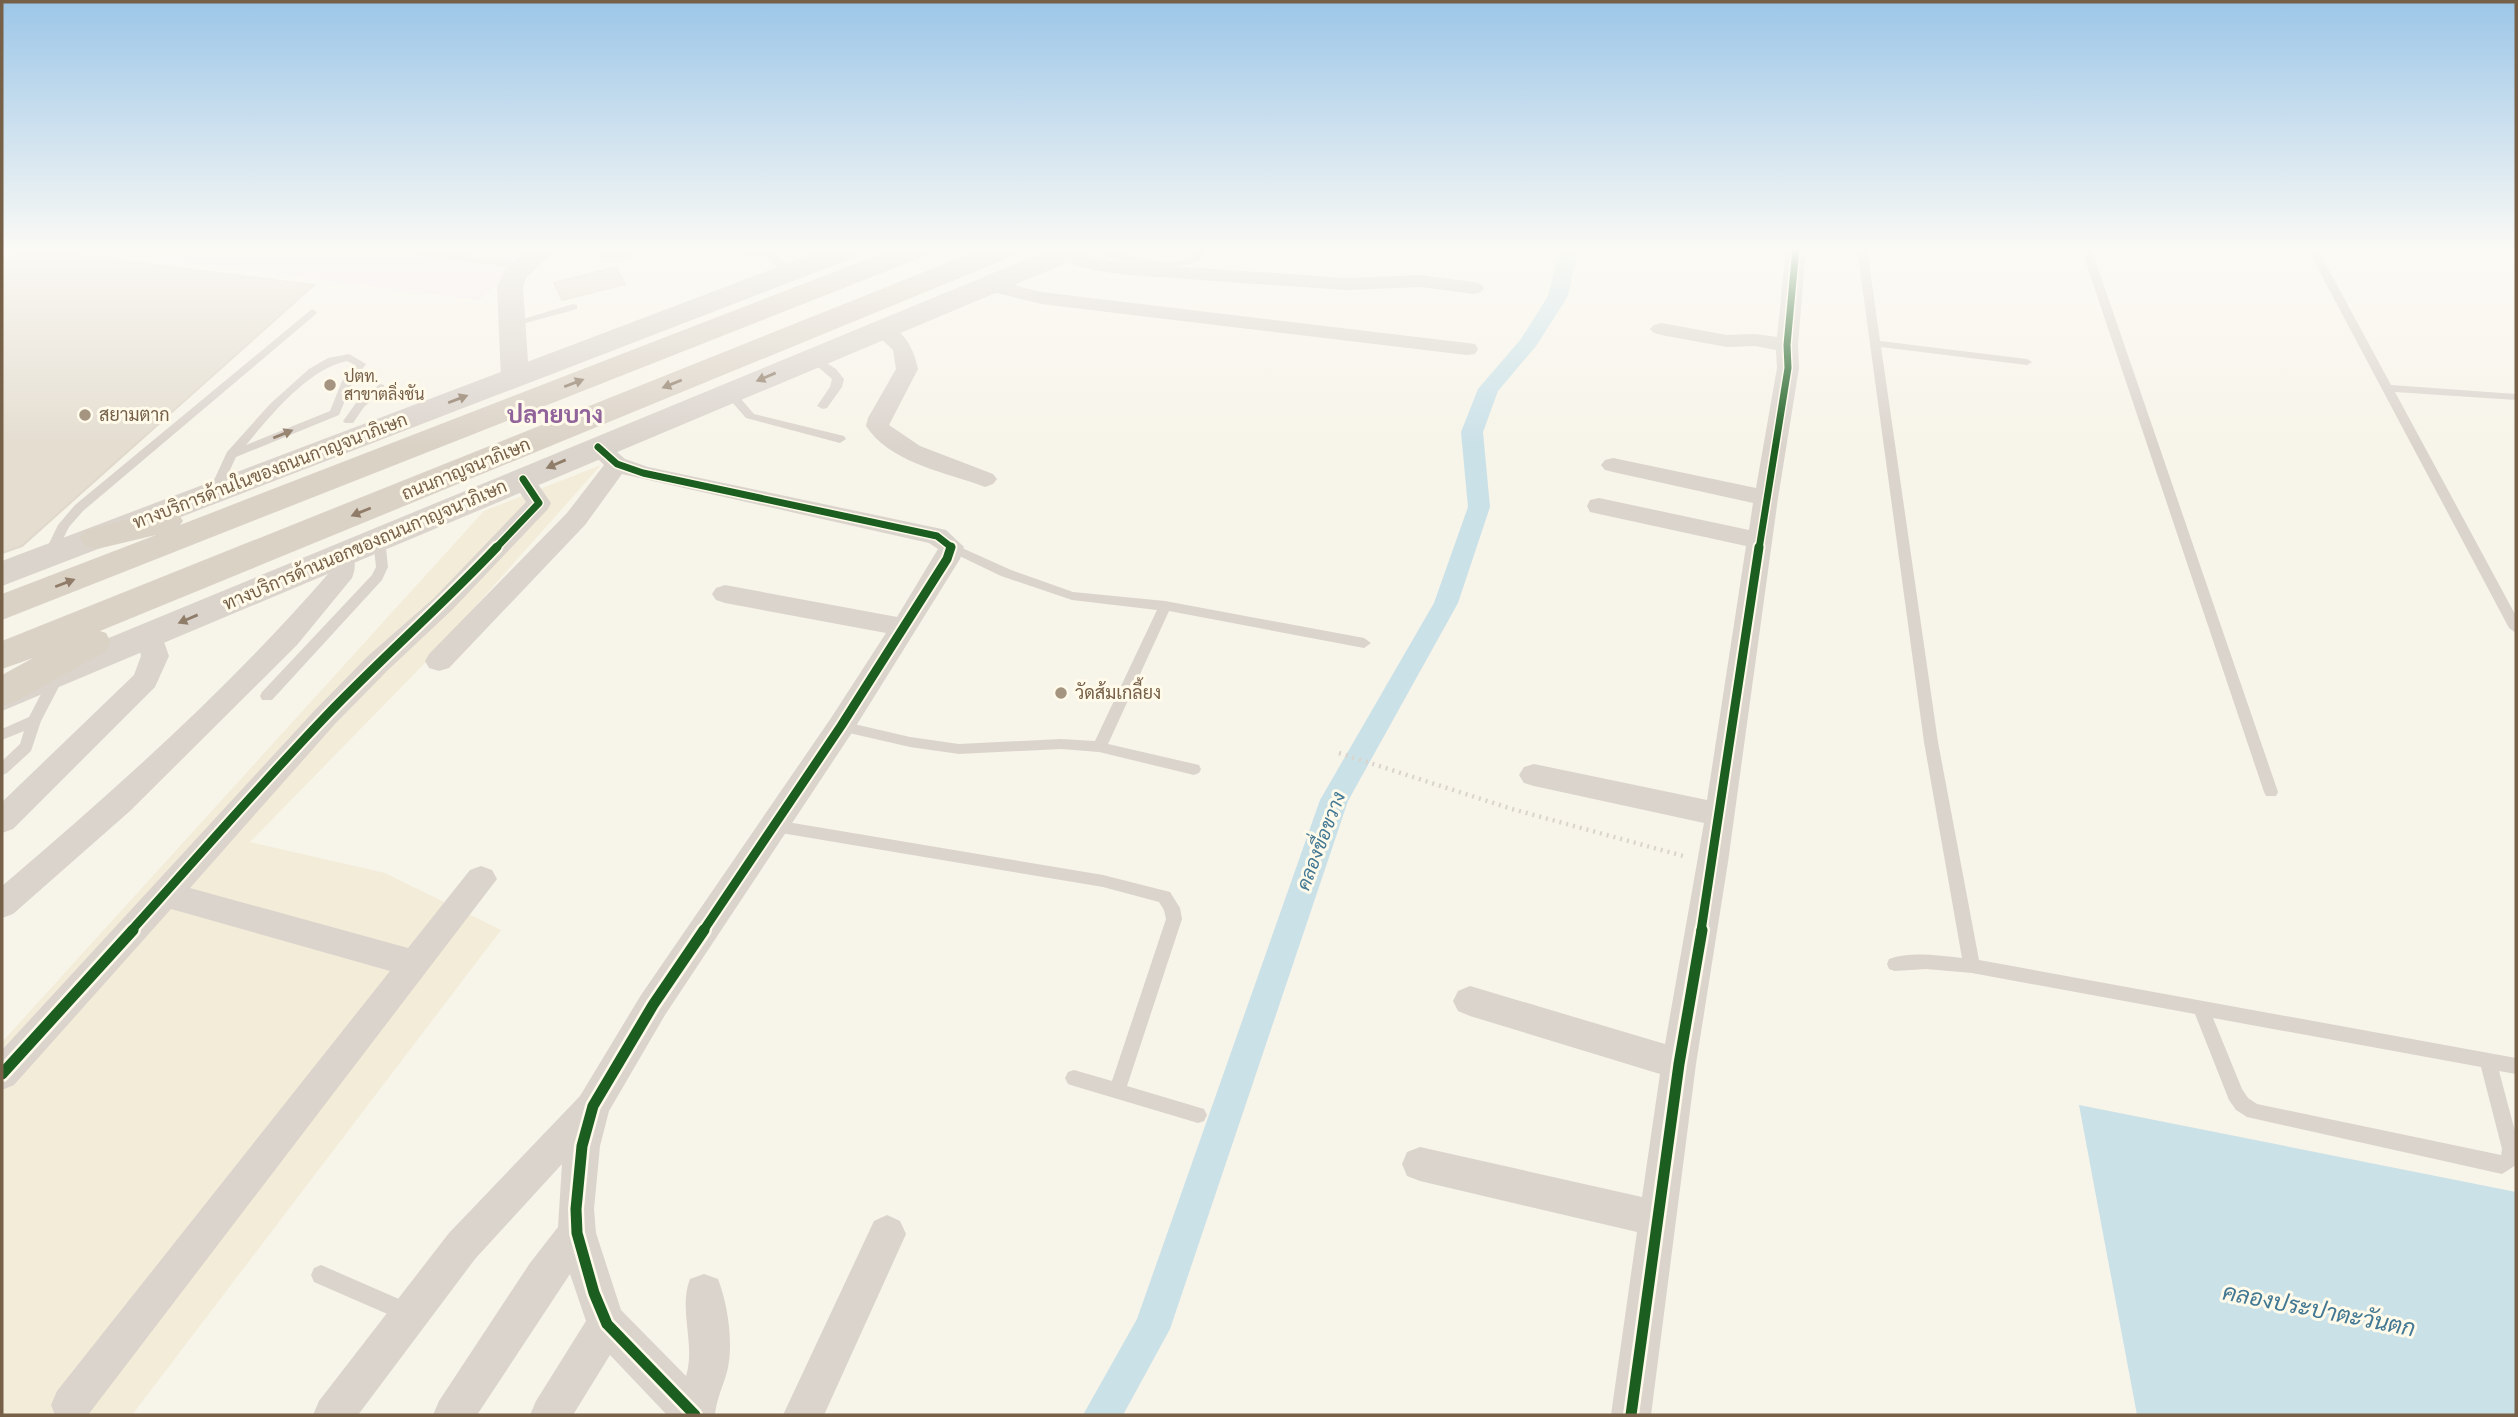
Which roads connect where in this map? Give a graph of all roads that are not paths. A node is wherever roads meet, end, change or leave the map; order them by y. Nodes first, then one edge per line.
1 (309, 314) edge
2 (511, 314) edge
3 (547, 314) edge
4 (656, 314) edge
5 (750, 314) edge
6 (866, 314) edge
7 (907, 314) edge
8 (1179, 314) edge
9 (1790, 314) edge
10 (1870, 314) edge
11 (2108, 314) edge
12 (2347, 314) edge
13 (511, 324) junction
14 (882, 329) junction
15 (1661, 329) dead end
16 (1874, 344) junction
17 (1787, 345) junction
18 (1467, 349) dead end
19 (814, 358) junction
20 (2027, 362) dead end
21 (515, 377) junction
22 (380, 387) dead end
23 (2387, 388) junction
24 (730, 393) junction
25 (2516, 397) edge
26 (823, 406) dead end
27 (335, 413) junction
28 (471, 423) junction
29 (360, 426) junction
30 (840, 439) dead end
31 (231, 455) junction
32 (608, 455) junction
33 (1613, 465) dead end
34 (523, 479) junction
35 (985, 479) dead end
36 (214, 493) junction
37 (1766, 498) junction
38 (1599, 506) dead end
39 (97, 538) junction
40 (379, 539) junction
41 (1760, 541) junction
42 (951, 547) junction
43 (271, 549) junction
44 (341, 555) junction
45 (49, 556) junction
46 (2, 574) edge
47 (725, 594) dead end
48 (1165, 606) junction
49 (2, 608) edge
50 (902, 627) junction
51 (2516, 628) edge
52 (150, 635) junction
53 (1364, 643) dead end
54 (2, 656) edge
55 (439, 661) dead end
56 (58, 674) junction
57 (2, 692) edge
58 (267, 696) dead end
59 (2, 697) edge
60 (34, 722) junction
61 (841, 726) junction
62 (2, 735) edge
63 (1099, 747) junction
64 (2, 769) edge
65 (1194, 769) dead end
66 (1534, 775) dead end
67 (2271, 792) dead end
68 (1720, 814) junction
69 (2, 821) edge
70 (775, 826) junction
71 (481, 879) dead end
72 (165, 894) junction
73 (2, 905) edge
74 (414, 963) junction
75 (1895, 964) dead end
76 (1972, 966) junction
77 (1470, 1001) dead end
78 (2201, 1008) junction
79 (2488, 1062) junction
80 (1679, 1063) junction
81 (2516, 1066) edge
82 (2, 1074) edge
83 (1074, 1078) dead end
84 (1117, 1091) junction
85 (593, 1106) junction
86 (1198, 1115) dead end
87 (1420, 1164) dead end
88 (1656, 1218) junction
89 (577, 1233) junction
90 (887, 1234) dead end
91 (321, 1275) dead end
92 (704, 1293) dead end
93 (408, 1313) junction
94 (607, 1324) junction
95 (71, 1405) dead end
96 (695, 1414) edge
97 (333, 1415) edge
98 (453, 1415) edge
99 (550, 1415) edge
100 (803, 1415) edge
101 (1631, 1415) edge

1 - 45 lane
2 - 13 street
3 - 13 lane
4 - 21 main road, ทางบริการด้านในของถนนกาญจนาภิเษก
28 -> 5 highway
6 -> 43 highway, ถนนกาญจนาภิเษก
7 - 14 main road, ทางบริการด้านนอกของถนนกาญจนาภิเษก
8 - 18 street
9 - 17 street
10 - 16 lane
11 - 67 lane
12 - 23 lane
13 - 21 street
14 - 19 main road, ทางบริการด้านนอกของถนนกาญจนาภิเษก
14 - 35 street
15 - 17 street
16 - 20 lane
16 - 76 lane
17 - 37 street
19 -> 24 main road, ทางบริการด้านนอกของถนนกาญจนาภิเษก
19 - 26 lane
29 -> 21 main road, ทางบริการด้านในของถนนกาญจนาภิเษก
22 - 29 lane
23 - 25 lane
23 - 51 lane
24 - 30 lane
24 - 32 main road, ทางบริการด้านนอกของถนนกาญจนาภิเษก
27 - 29 lane
31 -> 27 lane
27 - 31 lane
28 - 39 highway
49 -> 28 highway
29 - 36 main road, ทางบริการด้านในของถนนกาญจนาภิเษก
31 - 36 lane
32 -> 34 main road, ทางบริการด้านนอกของถนนกาญจนาภิเษก
32 - 42 street
32 - 55 street
33 - 37 street
34 - 40 main road, ทางบริการด้านนอกของถนนกาญจนาภิเษก
34 - 72 street
36 - 39 main road, ทางบริการด้านในของถนนกาญจนาภิเษก
37 - 41 street
38 - 41 street
39 - 45 main road, ทางบริการด้านในของถนนกาญจนาภิเษก
40 - 44 main road, ทางบริการด้านนอกของถนนกาญจนาภิเษก
40 - 58 lane
41 - 68 street
42 - 48 lane
42 - 50 street
43 - 54 highway, ถนนกาญจนาภิเษก
43 - 57 highway
44 -> 52 main road, ทางบริการด้านนอกของถนนกาญจนาภิเษก
44 - 73 street
45 - 46 main road, ทางบริการด้านในของถนนกาญจนาภิเษก
47 - 50 street
48 - 53 lane
48 - 63 lane
50 - 61 street
52 - 56 main road, ทางบริการด้านนอกของถนนกาญจนาภิเษก
52 - 69 street
56 - 59 main road, ทางบริการด้านนอกของถนนกาญจนาภิเษก
56 - 60 lane
60 - 62 lane
60 - 64 lane
61 - 63 lane
61 - 70 street
63 - 65 lane
66 - 68 street
68 - 80 street
70 - 84 lane
70 - 85 street
71 - 74 street
72 - 74 street
72 - 82 street
74 - 95 street
75 - 76 lane
76 - 78 lane
77 - 80 street
78 - 79 lane
78 - 79 lane
79 - 81 lane
80 - 88 street
83 - 84 lane
84 - 86 lane
85 - 89 street
85 - 93 street
87 - 88 street
88 - 101 street
89 - 94 street
89 - 98 street
90 - 100 street
91 - 93 lane
92 - 96 street
93 - 97 street
94 - 96 street
94 - 99 street

